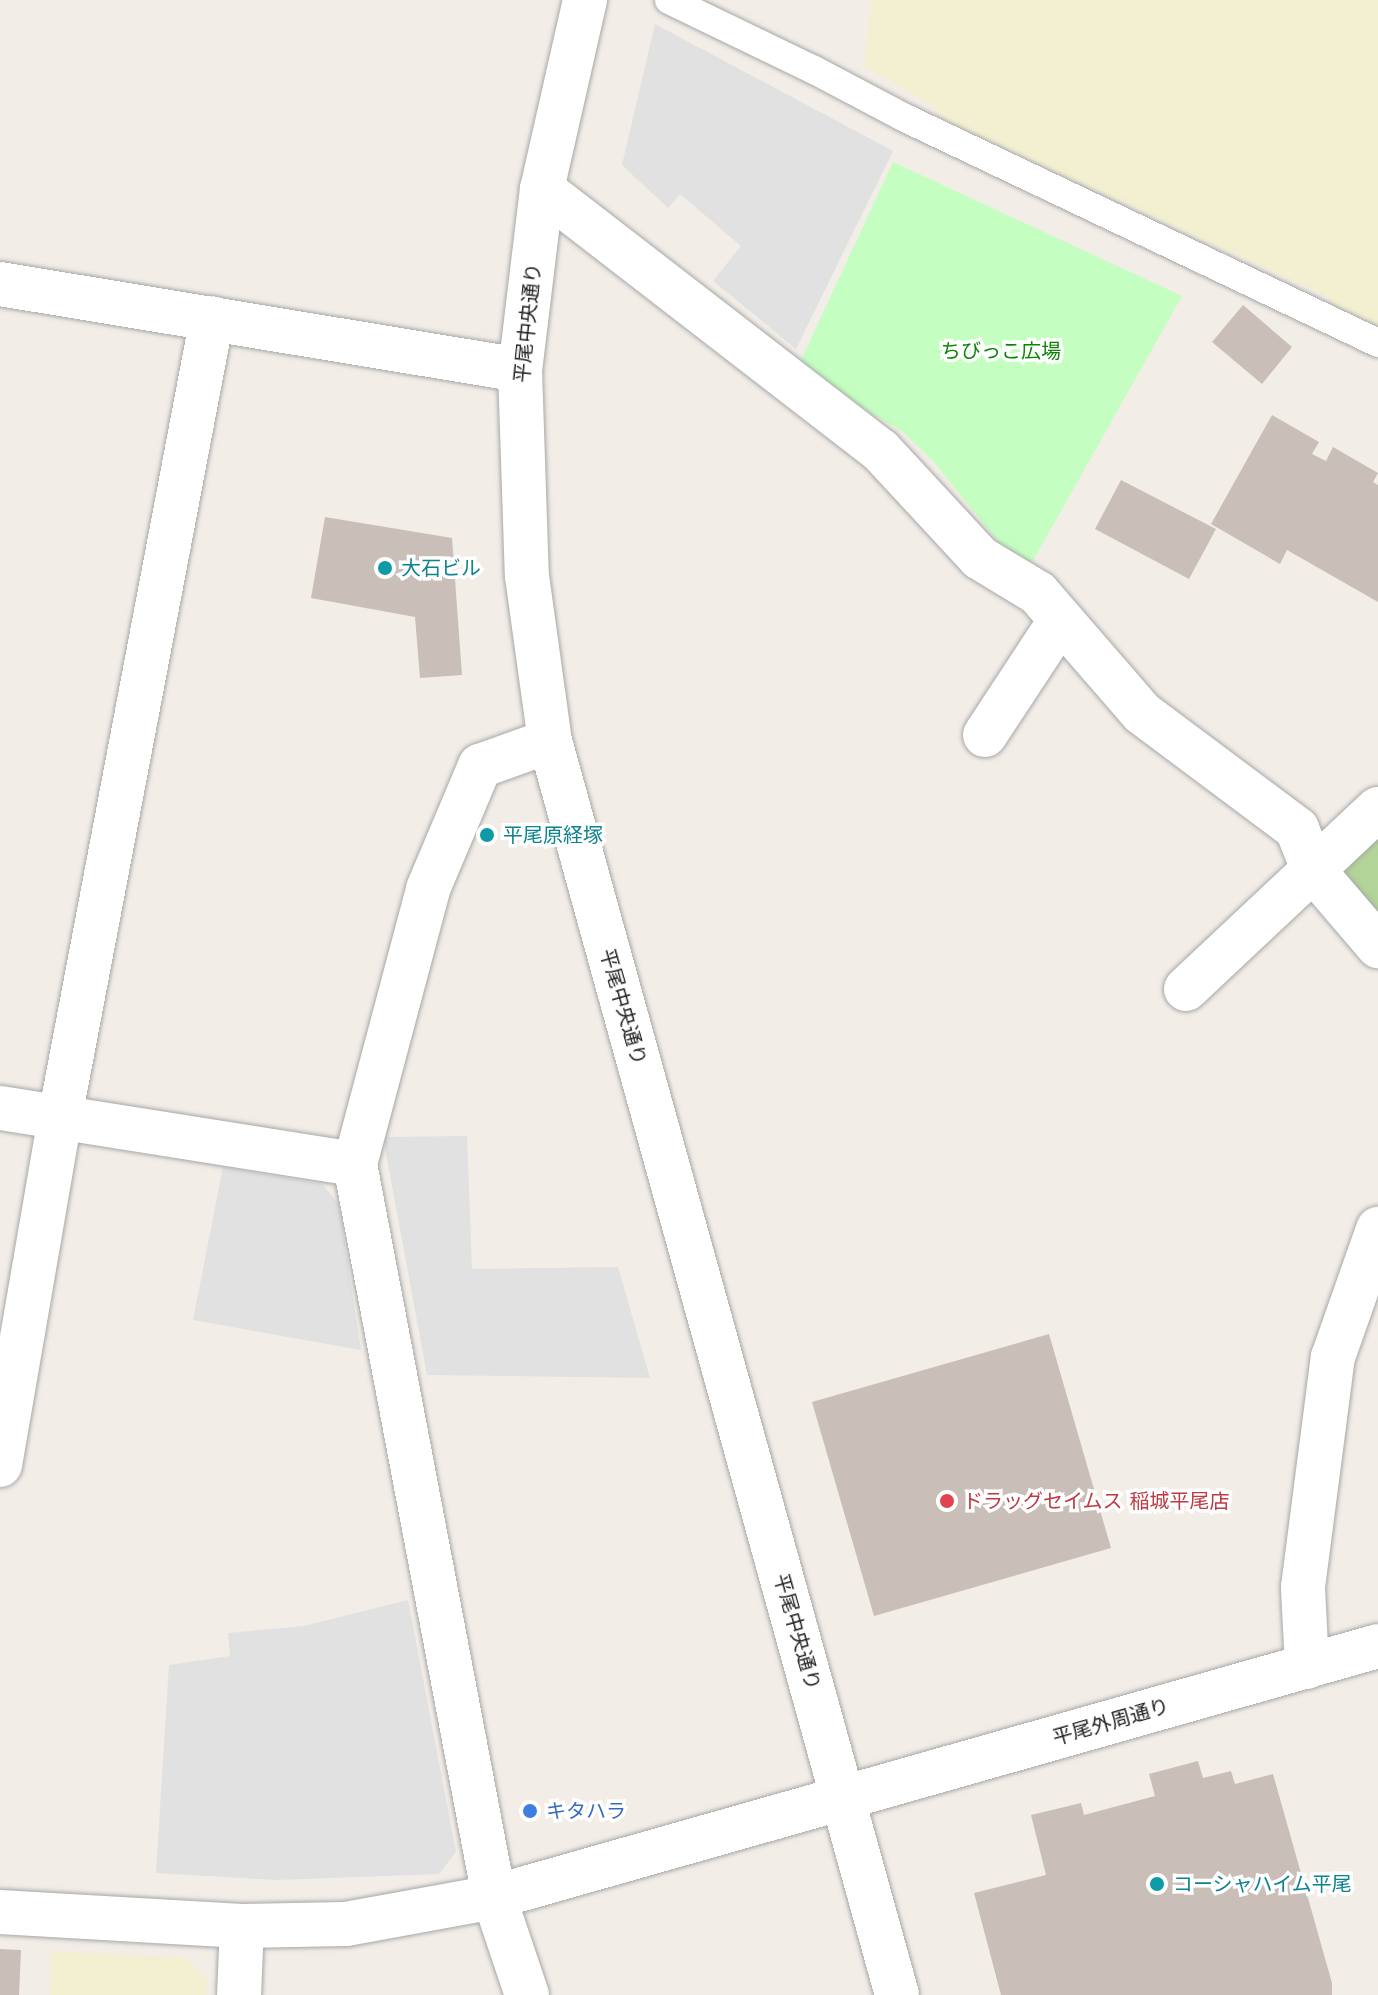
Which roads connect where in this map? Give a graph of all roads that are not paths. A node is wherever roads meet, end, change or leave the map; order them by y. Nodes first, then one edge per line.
1 (585, 0) edge
2 (669, 0) edge
3 (542, 189) junction
4 (0, 284) edge
5 (212, 318) junction
6 (1378, 343) edge
7 (520, 370) junction
8 (1060, 621) junction
9 (985, 735) dead end
10 (550, 741) junction
11 (1378, 809) edge
12 (1314, 871) junction
13 (1378, 946) edge
14 (1186, 989) dead end
15 (0, 1108) edge
16 (60, 1117) junction
17 (355, 1164) junction
18 (1378, 1229) edge
19 (0, 1465) edge
20 (1378, 1646) edge
21 (1307, 1667) junction
22 (843, 1797) junction
23 (494, 1897) junction
24 (0, 1912) edge
25 (242, 1926) junction
26 (239, 1995) edge
27 (527, 1995) edge
28 (897, 1995) edge

1 - 3 street, 平尾中央通り
2 - 6 lane
3 - 7 street, 平尾中央通り
3 - 8 street
4 - 5 street
5 - 7 street
5 - 16 street
7 - 10 street, 平尾中央通り
8 - 9 street
8 - 12 street
10 - 17 street
10 - 22 street, 平尾中央通り
11 - 12 street
12 - 13 street
12 - 14 street
15 - 16 street
16 - 17 street
16 - 19 street
17 - 23 street
18 - 21 street
20 - 21 street, 平尾外周通り
21 - 22 street, 平尾外周通り
22 - 23 street, 平尾外周通り
22 - 28 street, 平尾中央通り
23 - 25 street, 平尾外周通り
23 - 27 street
24 - 25 street, 平尾外周通り
25 - 26 street

